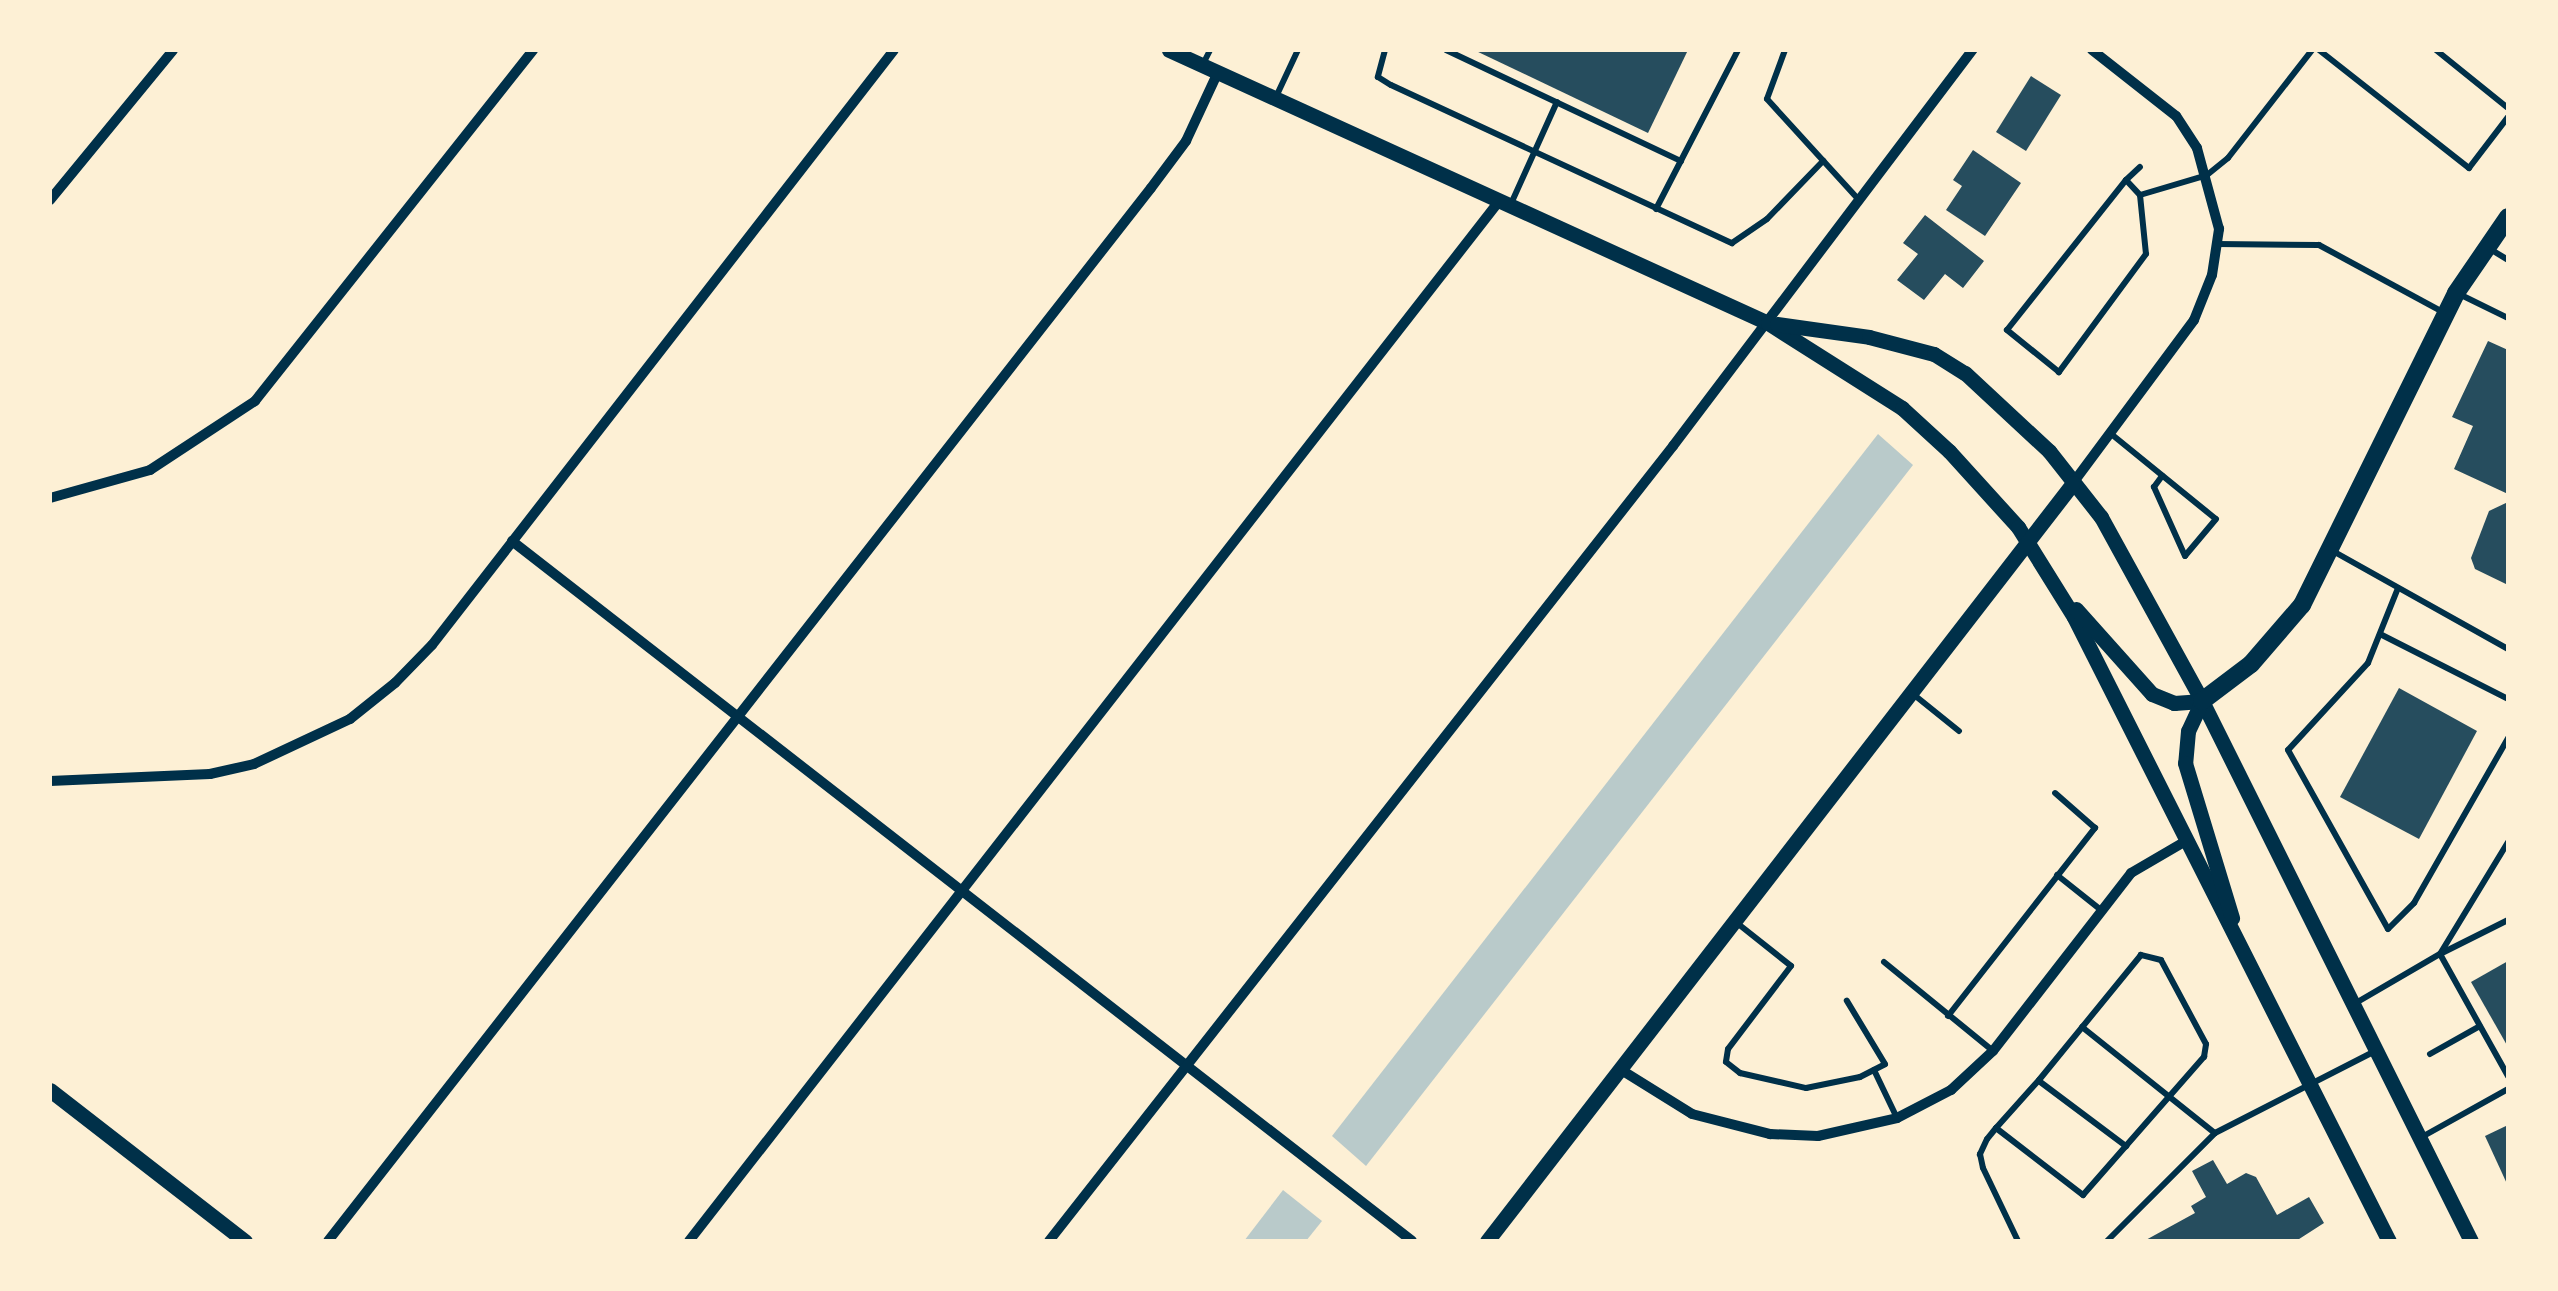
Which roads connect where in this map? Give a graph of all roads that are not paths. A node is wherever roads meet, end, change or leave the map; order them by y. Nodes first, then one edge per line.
1 (174, 50) edge
2 (533, 50) edge
3 (894, 50) edge
4 (1169, 50) edge
5 (1298, 50) edge
6 (1385, 50) edge
7 (1446, 50) edge
8 (1738, 50) edge
9 (1786, 50) edge
10 (1973, 50) edge
11 (2092, 50) edge
12 (2316, 50) edge
13 (2436, 50) edge
14 (1210, 63) edge
15 (1274, 99) junction
16 (1557, 102) junction
17 (2508, 108) edge
18 (2508, 117) edge
19 (1536, 152) junction
20 (1681, 161) junction
21 (1823, 161) junction
22 (2140, 167) dead end
23 (2207, 175) junction
24 (2126, 180) junction
25 (2140, 195) junction
26 (50, 200) edge
27 (1860, 201) junction
28 (1503, 207) junction
29 (1656, 209) junction
30 (2508, 217) edge
31 (2217, 244) junction
32 (2485, 246) junction
33 (2508, 260) edge
34 (2456, 293) junction
35 (2445, 313) junction
36 (2508, 318) edge
37 (1768, 323) junction
38 (2110, 433) junction
39 (2162, 476) junction
40 (2073, 483) junction
41 (50, 498) edge
42 (512, 541) junction
43 (2028, 543) junction
44 (2330, 550) junction
45 (2054, 585) junction
46 (2398, 588) junction
47 (2380, 634) junction
48 (2508, 648) edge
49 (1912, 694) junction
50 (2508, 699) edge
51 (2202, 701) junction
52 (739, 713) junction
53 (1959, 731) dead end
54 (2508, 738) edge
55 (50, 781) edge
56 (2055, 793) dead end
57 (2184, 842) junction
58 (2508, 842) edge
59 (2057, 875) junction
60 (963, 888) junction
61 (2102, 911) junction
62 (2508, 920) edge
63 (1736, 922) junction
64 (2440, 954) junction
65 (1884, 962) dead end
66 (2249, 969) junction
67 (1847, 1001) dead end
68 (2353, 1005) junction
69 (1948, 1016) junction
70 (2082, 1026) junction
71 (2480, 1026) junction
72 (2375, 1050) junction
73 (1992, 1051) junction
74 (2430, 1054) dead end
75 (1189, 1064) junction
76 (1623, 1070) junction
77 (1874, 1070) junction
78 (2508, 1076) edge
79 (2039, 1080) junction
80 (2308, 1083) junction
81 (2508, 1088) edge
82 (50, 1090) edge
83 (2169, 1097) junction
84 (1897, 1118) junction
85 (1996, 1128) junction
86 (2215, 1133) junction
87 (2420, 1138) junction
88 (2126, 1146) junction
89 (245, 1241) edge
90 (328, 1241) edge
91 (688, 1241) edge
92 (1049, 1241) edge
93 (1412, 1241) edge
94 (1487, 1241) edge
95 (2018, 1241) edge
96 (2106, 1241) edge
97 (2389, 1241) edge
98 (2471, 1241) edge

1 - 26 street
2 - 41 street
3 - 42 street
4 - 14 street
5 - 15 lane
6 - 19 lane
7 - 16 lane
8 - 20 lane
9 - 21 lane
10 - 27 street
11 - 23 street
12 - 18 lane
12 - 23 lane
13 - 17 lane
14 - 15 street
14 - 52 street
15 - 28 street
16 - 19 lane
16 - 20 lane
19 - 28 lane
19 - 29 lane
20 - 29 lane
21 - 27 lane
21 - 29 lane
22 - 24 lane
23 - 25 lane
23 - 31 street
24 - 25 lane
24 - 25 lane
27 - 37 street
28 - 37 street
28 - 60 street
30 - 32 main road
31 - 35 lane
31 - 38 street
32 - 33 lane
32 - 34 main road
34 - 35 main road
34 - 36 lane
35 - 44 main road
37 - 40 street
37 - 43 street
37 - 75 street
38 - 39 lane
38 - 40 street
39 - 39 lane
40 - 43 street
40 - 51 street
42 - 52 street
42 - 55 street
43 - 45 street
43 - 49 street
44 - 46 lane
44 - 51 main road
45 - 51 street
45 - 57 street
46 - 47 lane
46 - 48 lane
47 - 50 lane
47 - 54 lane
49 - 53 lane
49 - 63 street
51 - 66 street
51 - 68 street
52 - 60 street
52 - 90 street
56 - 59 lane
57 - 61 street
57 - 66 street
58 - 64 lane
59 - 61 lane
59 - 69 lane
60 - 75 street
60 - 91 street
61 - 73 street
62 - 64 lane
63 - 76 street
63 - 77 lane
64 - 68 lane
64 - 71 lane
65 - 69 lane
66 - 80 street
67 - 77 lane
68 - 72 street
69 - 73 lane
70 - 79 lane
70 - 83 lane
70 - 83 lane
71 - 74 lane
71 - 78 lane
72 - 80 lane
72 - 87 street
73 - 84 street
75 - 92 street
75 - 93 street
76 - 84 street
76 - 94 street
77 - 84 lane
79 - 85 lane
79 - 88 lane
80 - 86 lane
80 - 97 street
81 - 87 lane
82 - 89 street
83 - 86 lane
83 - 88 lane
85 - 88 lane
85 - 95 lane
86 - 96 lane
87 - 98 street

